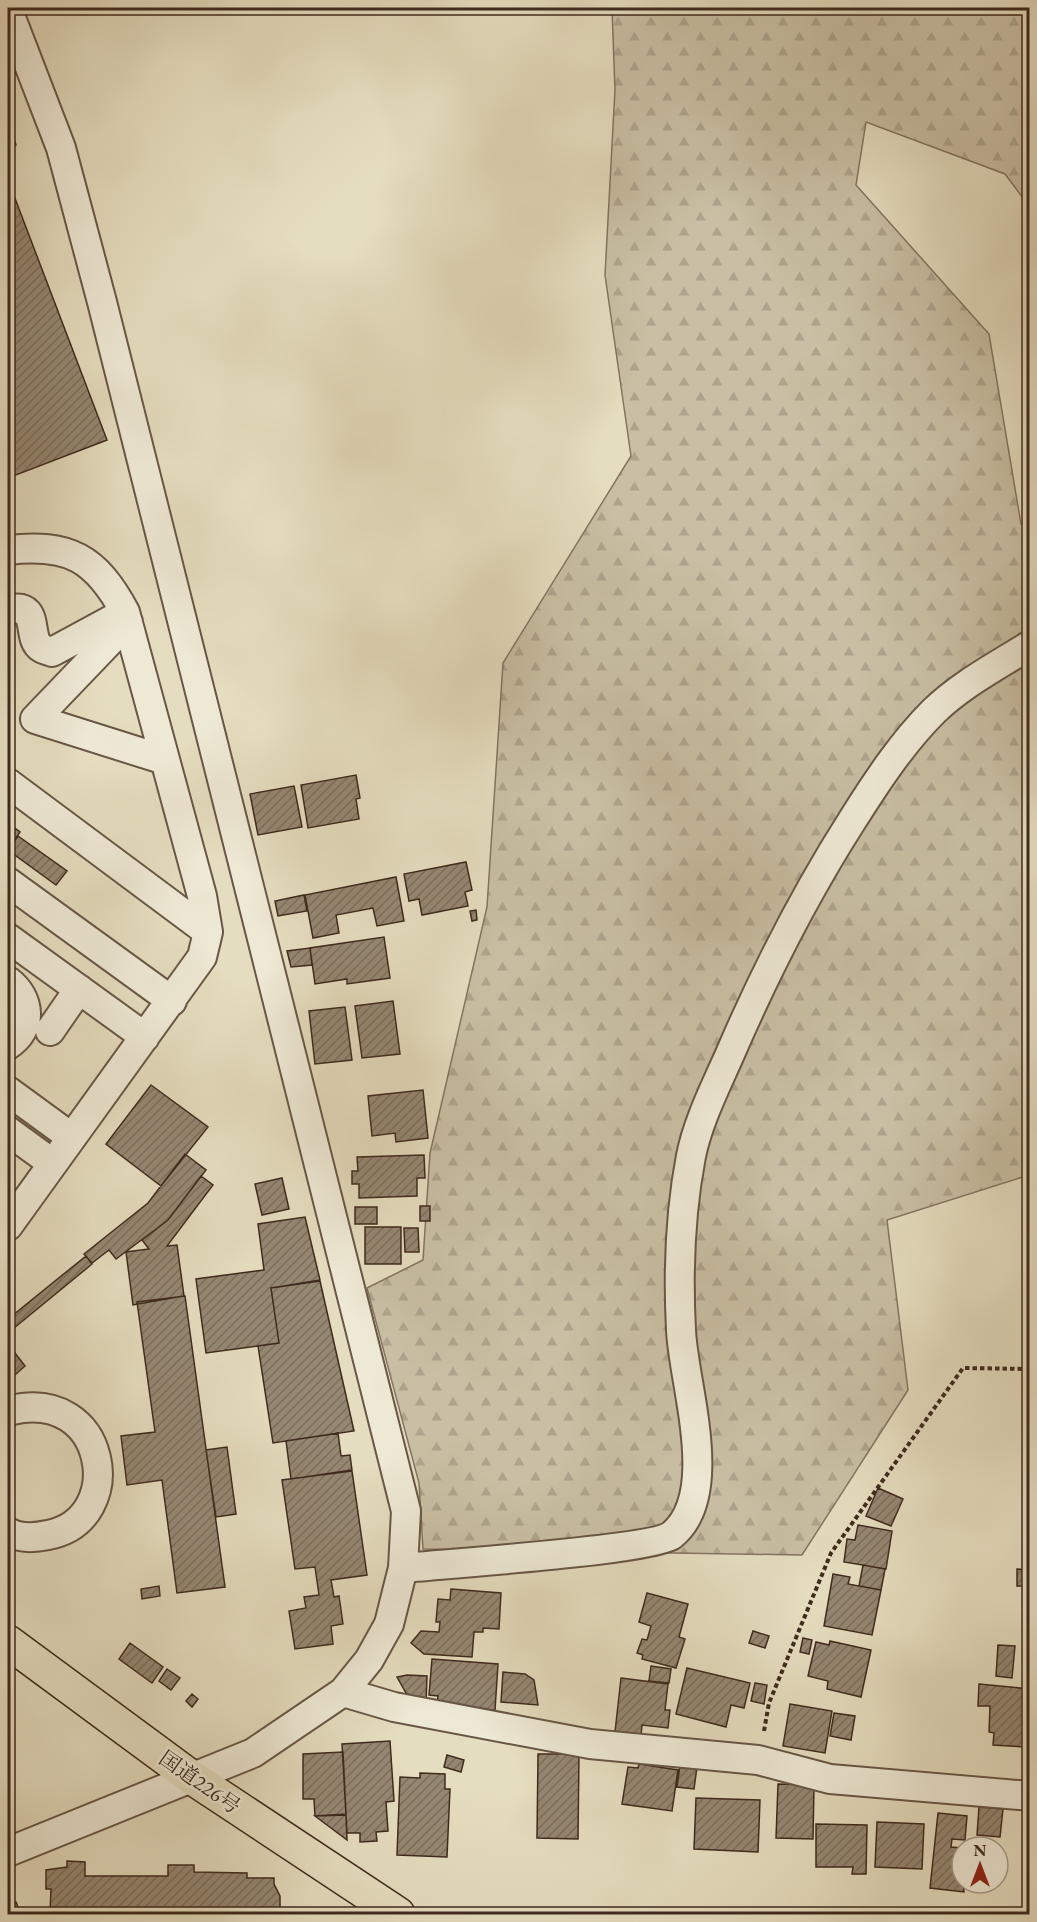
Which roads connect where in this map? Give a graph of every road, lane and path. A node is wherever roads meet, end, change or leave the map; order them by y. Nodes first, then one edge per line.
1 (8, 10) edge
2 (8, 550) edge
3 (8, 610) edge
4 (126, 617) junction
5 (1029, 645) edge
6 (165, 760) junction
7 (8, 783) edge
8 (11, 893) edge
9 (208, 932) junction
10 (8, 938) edge
11 (8, 981) edge
12 (79, 989) junction
13 (172, 1001) junction
14 (50, 1031) dead end
15 (145, 1037) junction
16 (8, 1045) edge
17 (16, 1087) edge
18 (8, 1131) edge
19 (71, 1137) junction
20 (52, 1163) junction
21 (16, 1196) edge
22 (8, 1226) edge
23 (1029, 1369) edge
24 (8, 1411) edge
25 (8, 1532) edge
26 (403, 1568) junction
27 (8, 1642) edge
28 (343, 1692) junction
29 (758, 1760) junction
30 (191, 1777) junction
31 (1029, 1796) edge
32 (8, 1852) edge
33 (398, 1914) edge

1 - 26 street
2 - 4 street
3 - 4 street
4 - 6 street
4 - 6 street
5 - 26 street
6 - 9 street
7 - 9 street
8 - 13 street
9 - 13 street
10 - 12 street
11 - 16 street
12 - 14 street
12 - 15 street
13 - 15 street
15 - 19 street
17 - 19 street
18 - 20 street
19 - 20 street
20 - 21 street
21 - 22 street
23 - 29 path
24 - 25 street
26 - 28 street
27 - 30 highway, 国道226号
28 - 29 street
28 - 30 street
29 - 31 street
30 - 32 street
30 - 33 highway, 国道226号

